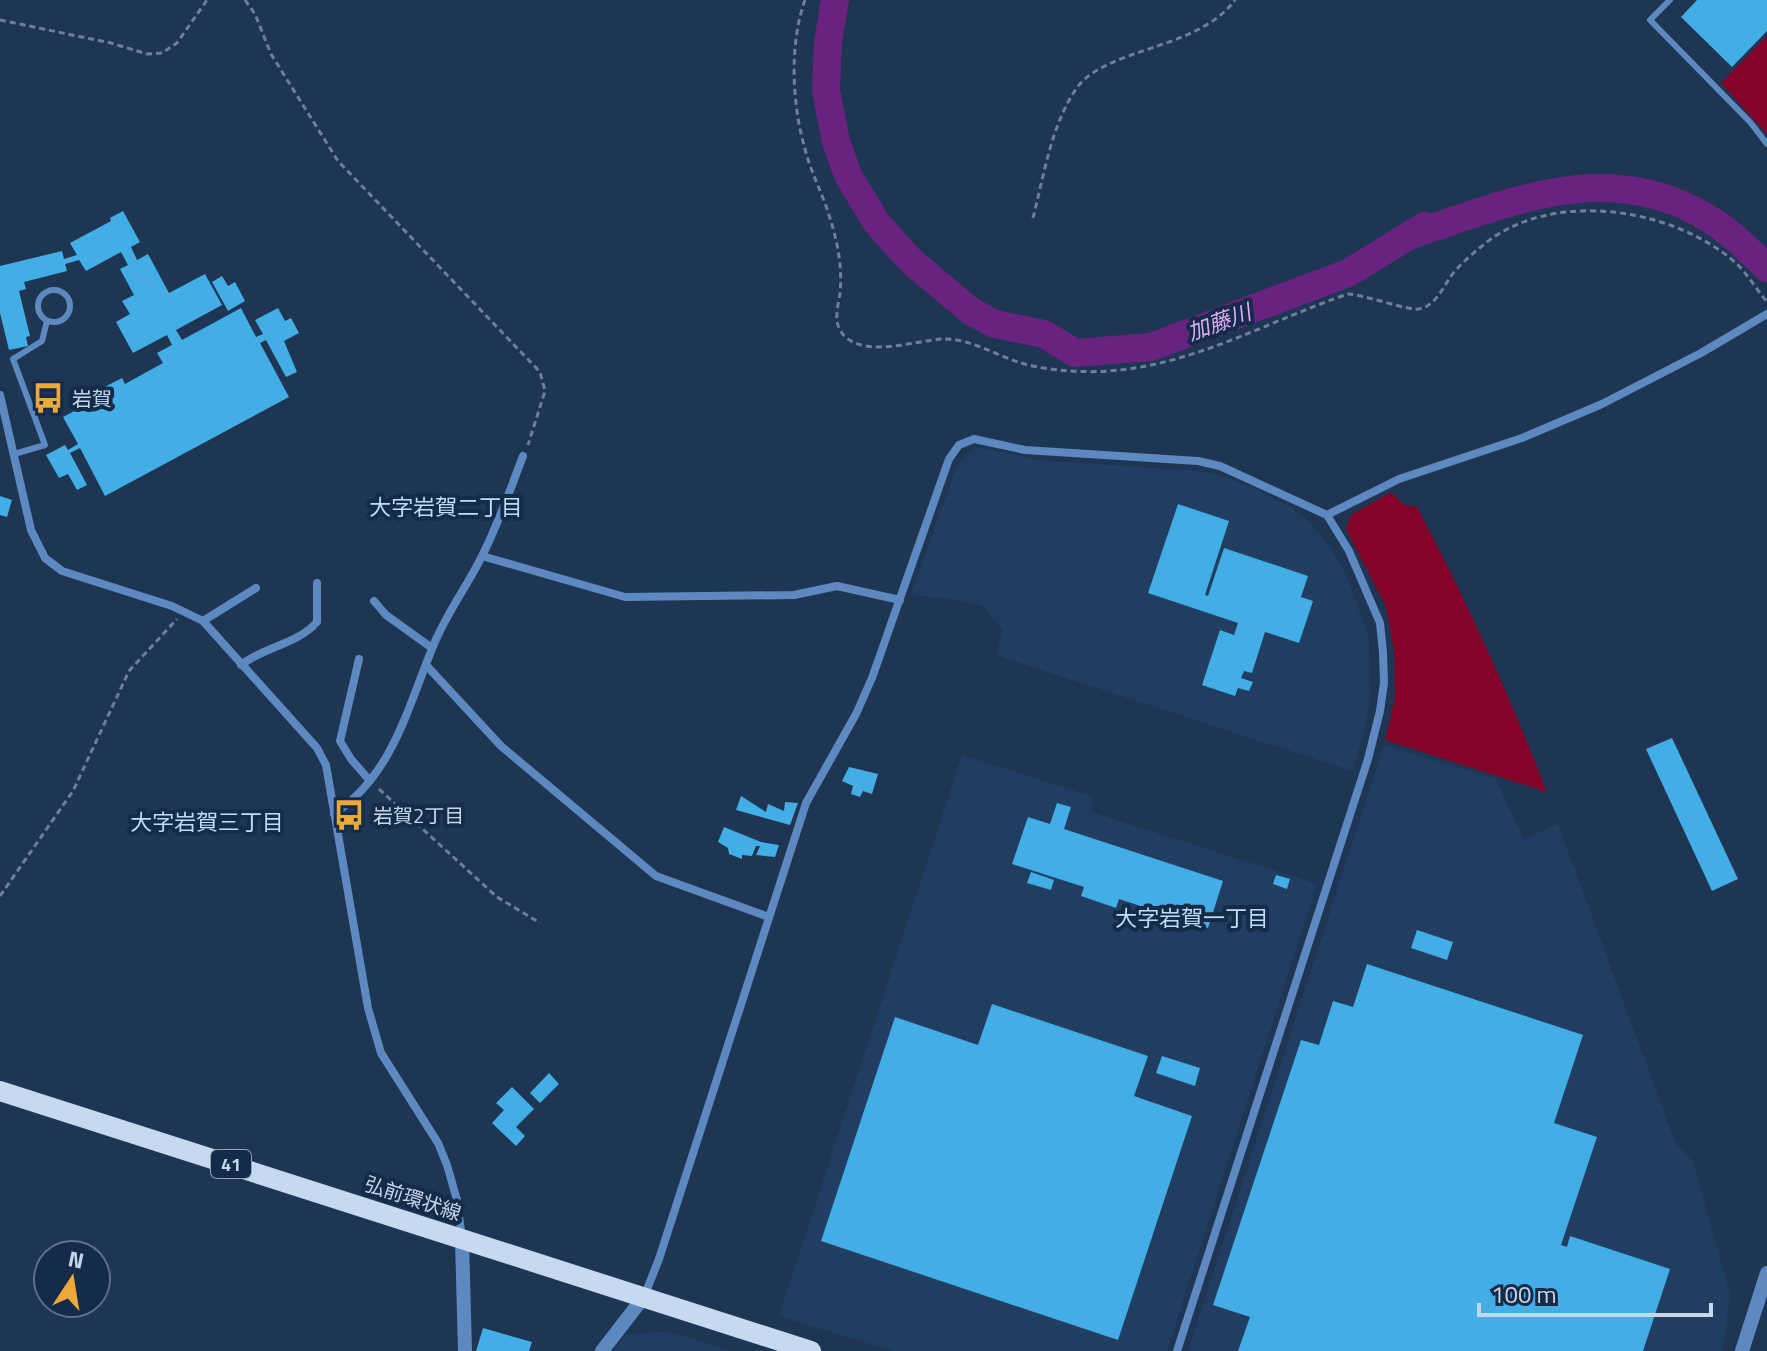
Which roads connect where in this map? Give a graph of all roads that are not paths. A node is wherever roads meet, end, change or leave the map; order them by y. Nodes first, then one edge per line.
1 (1670, 0) edge
2 (1767, 144) edge
3 (1767, 314) edge
4 (47, 321) junction
5 (0, 395) edge
6 (14, 454) junction
7 (523, 456) road end
8 (1327, 515) junction
9 (482, 556) junction
10 (317, 583) dead end
11 (256, 588) dead end
12 (900, 600) junction
13 (374, 601) dead end
14 (203, 621) junction
15 (432, 648) junction
16 (359, 659) dead end
17 (241, 665) junction
18 (426, 665) junction
19 (370, 781) junction
20 (334, 814) junction
21 (769, 917) junction
22 (0, 1091) edge
23 (462, 1240) junction
24 (1767, 1273) edge
25 (643, 1298) junction
26 (465, 1351) edge
27 (602, 1351) edge
28 (811, 1351) edge
29 (1177, 1351) edge
30 (1742, 1351) edge

1 - 2 lane
3 - 8 street
4 - 4 lane
4 - 6 lane
5 - 6 street
6 - 14 street
7 - 9 street
8 - 12 street
8 - 29 street
9 - 12 street
9 - 15 street
10 - 17 street
11 - 14 street
12 - 21 street
13 - 15 street
14 - 17 street
15 - 18 street
16 - 19 street
17 - 20 street
18 - 19 street
18 - 21 street
19 - 20 street
20 - 23 street
21 - 25 street
22 - 23 main road, 弘前環状線 / 41
23 - 25 main road, 弘前環状線 / 41
23 - 26 street
24 - 30 street
25 - 27 street
25 - 28 main road, 弘前環状線 / 41

